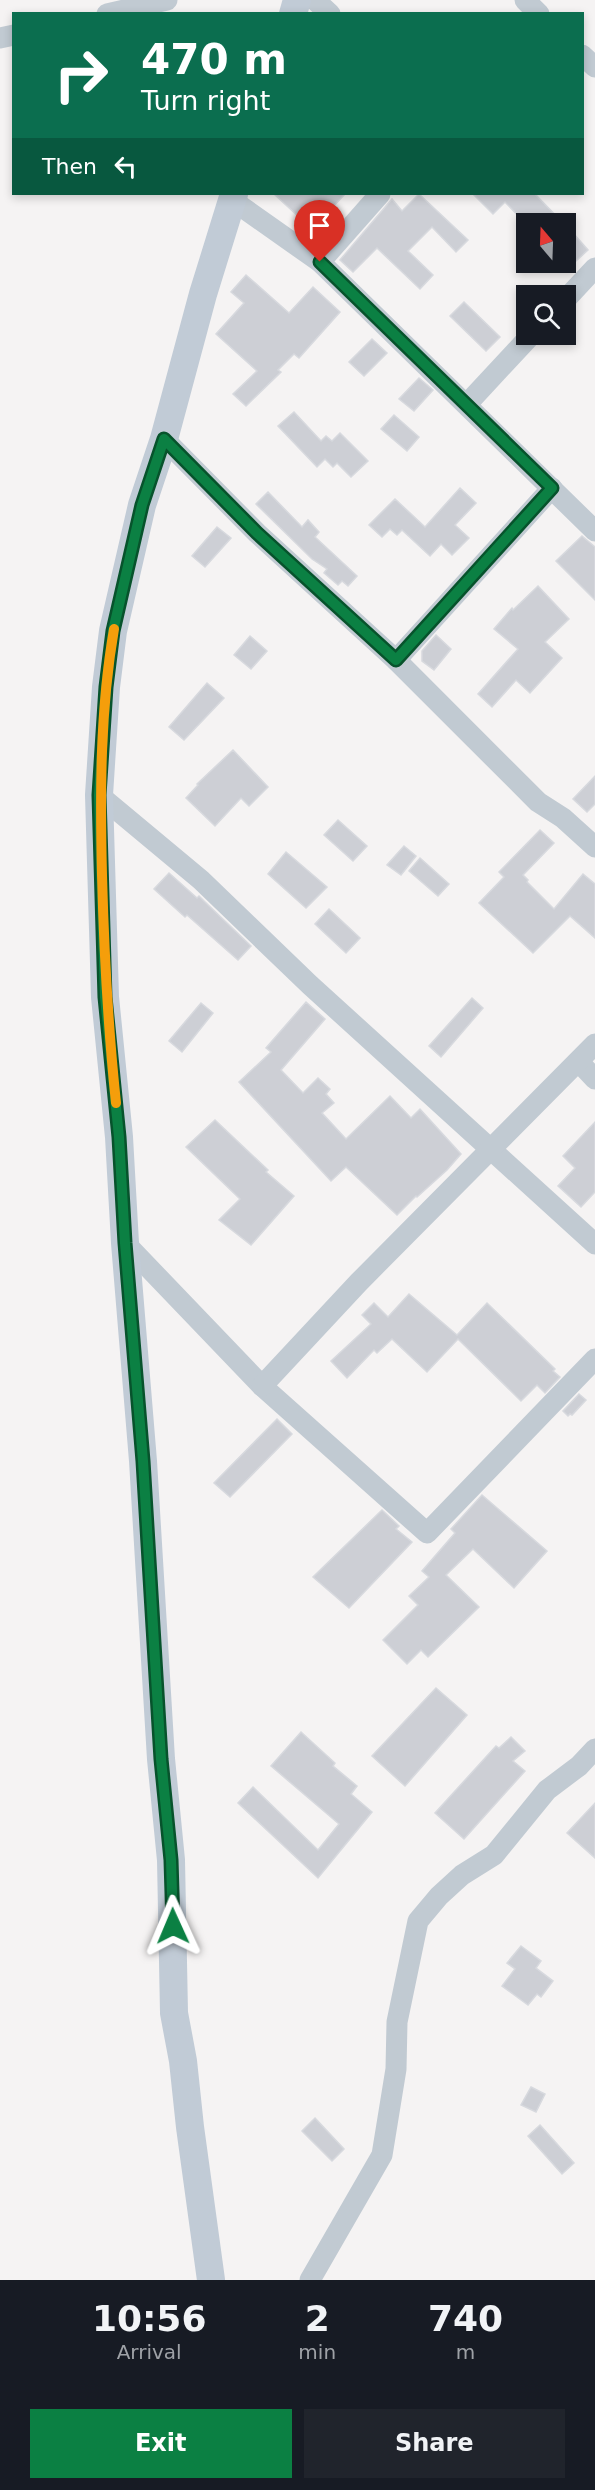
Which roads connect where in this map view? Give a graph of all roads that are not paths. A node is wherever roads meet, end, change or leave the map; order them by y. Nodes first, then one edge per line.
1 (167, 0) edge
2 (315, 0) edge
3 (525, 0) edge
4 (116, 12) edge
5 (328, 12) edge
6 (537, 12) edge
7 (379, 195) edge
8 (233, 197) edge
9 (320, 262) junction
10 (595, 268) edge
11 (576, 288) edge
12 (522, 345) edge
13 (467, 404) junction
14 (164, 439) junction
15 (552, 488) junction
16 (595, 531) edge
17 (396, 660) junction
18 (99, 795) junction
19 (595, 847) edge
20 (595, 1044) edge
21 (579, 1062) junction
22 (595, 1079) edge
23 (491, 1148) junction
24 (125, 1243) junction
25 (595, 1244) edge
26 (595, 1359) edge
27 (262, 1386) junction
28 (595, 1749) edge
29 (211, 2280) edge
30 (310, 2280) edge

1 - 4 street
2 - 5 street
3 - 6 street
7 - 9 street
8 - 9 street
8 - 14 main road
9 - 13 street
10 - 11 street
12 - 13 street
13 - 15 street
14 - 17 street
14 - 18 main road
15 - 16 street
15 - 17 street
17 - 19 street
18 - 23 street
18 - 24 main road
20 - 21 street
21 - 22 street
21 - 23 street
23 - 25 street
23 - 27 street
24 - 27 street
24 - 29 main road
26 - 27 street
28 - 30 street

